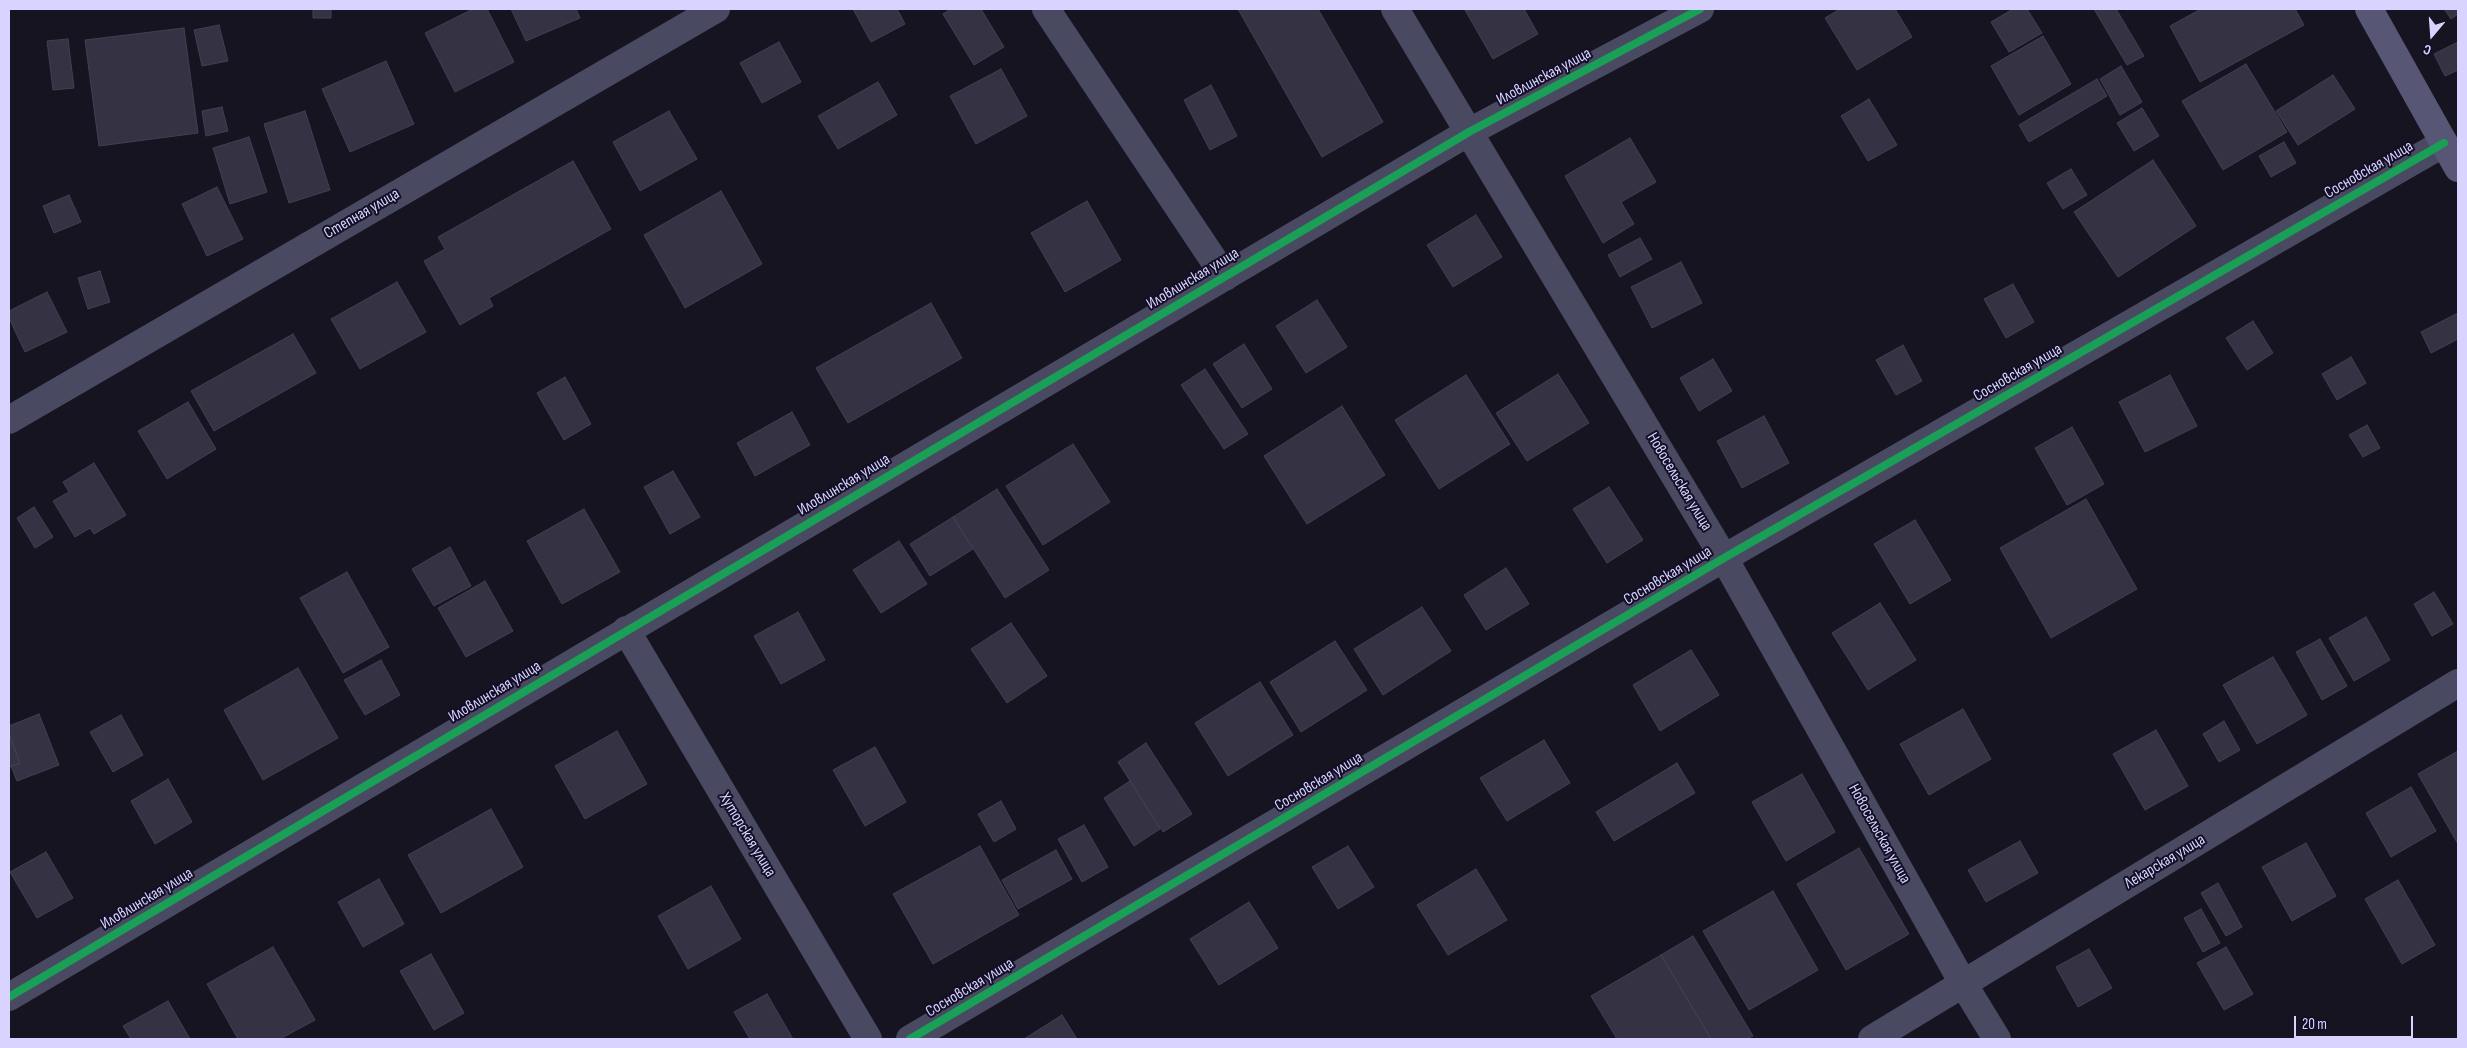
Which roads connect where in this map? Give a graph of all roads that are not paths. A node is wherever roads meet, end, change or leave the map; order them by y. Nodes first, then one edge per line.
1 (716, 9) edge
2 (1046, 9) edge
3 (1395, 9) edge
4 (1700, 9) edge
5 (2369, 9) edge
6 (1470, 132) junction
7 (2444, 143) junction
8 (2458, 168) edge
9 (1225, 277) junction
10 (9, 420) edge
11 (1724, 558) junction
12 (626, 630) junction
13 (2458, 683) edge
14 (1964, 985) junction
15 (9, 997) edge
16 (868, 1039) edge
17 (910, 1039) edge
18 (1872, 1039) edge
19 (1997, 1039) edge

1 - 10 street, Степная улица
2 - 9 street
3 - 6 street, Новосельская улица
4 - 6 street, Иловлинская улица
5 - 7 main road
6 - 9 street, Иловлинская улица
6 - 11 street, Новосельская улица
7 - 8 main road
7 - 11 street, Сосновская улица
9 - 12 street, Иловлинская улица
11 - 14 street, Новосельская улица
11 - 17 street, Сосновская улица
12 - 15 street, Иловлинская улица
12 - 16 street, Хуторская улица
13 - 14 street, Лекарская улица
14 - 18 street, Лекарская улица
14 - 19 street, Новосельская улица

